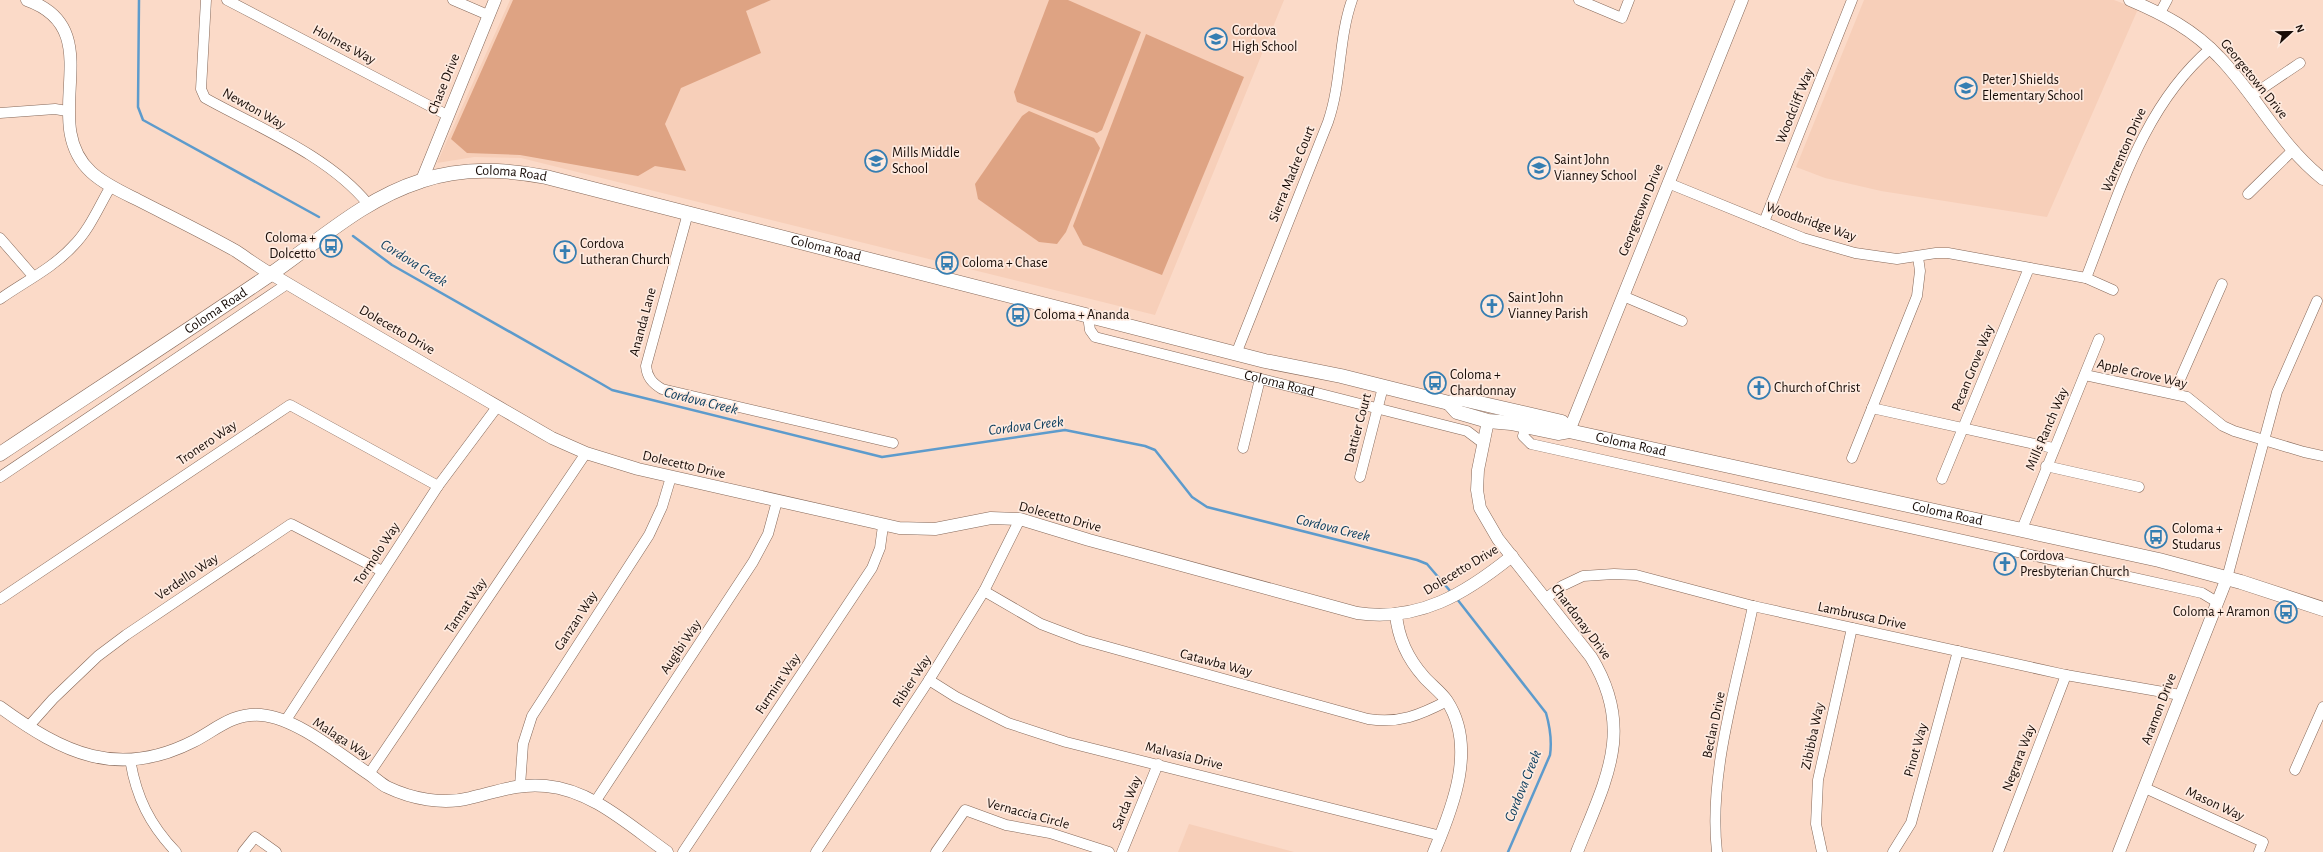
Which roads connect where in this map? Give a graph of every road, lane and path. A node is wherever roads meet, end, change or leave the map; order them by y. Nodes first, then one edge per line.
1 (27, 0) edge
2 (206, 0) edge
3 (227, 0) edge
4 (453, 0) edge
5 (495, 0) edge
6 (1352, 0) edge
7 (1579, 0) edge
8 (1630, 0) edge
9 (1742, 0) edge
10 (1852, 0) edge
11 (2130, 0) edge
12 (2167, 0) edge
13 (2160, 13) junction
14 (488, 15) junction
15 (2211, 48) junction
16 (2300, 63) dead end
17 (2251, 96) junction
18 (67, 110) junction
19 (0, 113) edge
20 (447, 115) junction
21 (2292, 151) junction
22 (422, 180) junction
23 (2323, 180) edge
24 (1668, 183) junction
25 (111, 186) junction
26 (2248, 194) dead end
27 (368, 204) junction
28 (688, 213) junction
29 (1764, 222) junction
30 (0, 238) edge
31 (1918, 257) junction
32 (2029, 268) junction
33 (270, 274) junction
34 (33, 276) junction
35 (2086, 278) junction
36 (287, 284) junction
37 (2222, 284) dead end
38 (2113, 290) dead end
39 (1623, 296) junction
40 (0, 299) edge
41 (2317, 301) dead end
42 (1088, 316) junction
43 (1682, 321) dead end
44 (2099, 339) dead end
45 (1236, 354) junction
46 (2085, 375) junction
47 (1260, 379) junction
48 (1383, 387) junction
49 (2174, 393) junction
50 (1466, 400) junction
51 (1449, 402) junction
52 (497, 406) junction
53 (1378, 408) junction
54 (1872, 408) junction
55 (1488, 421) junction
56 (1526, 426) junction
57 (1963, 428) junction
58 (1569, 431) junction
59 (2264, 440) junction
60 (893, 443) dead end
61 (1483, 443) junction
62 (1243, 448) dead end
63 (2054, 448) junction
64 (586, 453) junction
65 (0, 454) edge
66 (2323, 456) edge
67 (1852, 458) dead end
68 (2046, 466) junction
69 (0, 477) edge
70 (671, 477) junction
71 (1360, 477) dead end
72 (1942, 479) dead end
73 (438, 486) junction
74 (2139, 487) dead end
75 (777, 501) junction
76 (1020, 519) junction
77 (883, 526) junction
78 (2022, 529) junction
79 (1512, 556) junction
80 (382, 571) junction
81 (2227, 578) junction
82 (984, 591) junction
83 (0, 599) edge
84 (1546, 599) junction
85 (2217, 602) junction
86 (1753, 606) junction
87 (2323, 608) edge
88 (1396, 614) junction
89 (1852, 628) junction
90 (1958, 651) junction
91 (2066, 675) junction
92 (929, 680) junction
93 (2180, 695) junction
94 (1447, 701) junction
95 (0, 707) edge
96 (2323, 707) edge
97 (286, 720) junction
98 (28, 727) junction
99 (130, 759) junction
100 (1158, 764) junction
101 (2295, 770) dead end
102 (369, 774) junction
103 (520, 786) junction
104 (2145, 788) junction
105 (595, 802) junction
106 (1441, 836) junction
107 (176, 852) edge
108 (243, 852) edge
109 (276, 852) edge
110 (667, 852) edge
111 (683, 852) edge
112 (816, 852) edge
113 (936, 852) edge
114 (1109, 852) edge
115 (1122, 852) edge
116 (1434, 852) edge
117 (1577, 852) edge
118 (1717, 852) edge
119 (1822, 852) edge
120 (1893, 852) edge
121 (1998, 852) edge
122 (2119, 852) edge
123 (2259, 852) edge

1 - 18 street, Dolecetto Drive
2 - 27 street, Newton Way
3 - 20 street, Holmes Way
4 - 14 street
5 - 14 street, Chase Drive
6 - 45 street, Sierra Madre Court
7 - 8 street
9 - 24 street, Georgetown Drive
10 - 29 street, Woodcliff Way
11 - 13 street, Georgetown Drive
12 - 13 street
13 - 15 street, Georgetown Drive
14 - 20 street, Chase Drive
15 - 17 street, Georgetown Drive
15 - 35 street, Warrenton Drive
16 - 17 street
17 - 21 street, Georgetown Drive
18 - 19 street
18 - 25 street, Dolecetto Drive
20 - 22 street, Chase Drive
21 - 23 street, Georgetown Drive
21 - 26 street
22 - 27 main road, Coloma Road
22 - 28 main road, Coloma Road
24 - 29 street, Woodbridge Way
24 - 39 street, Georgetown Drive
25 - 33 street, Dolecetto Drive
25 - 34 street
27 - 33 main road, Coloma Road
28 - 42 main road, Coloma Road
28 - 60 street, Ananda Lane
29 - 31 street, Woodbridge Way
30 - 34 street
31 - 32 street, Woodbridge Way
31 - 54 street
32 - 35 street, Woodbridge Way
32 - 57 street, Pecan Grove Way
33 - 36 street, Dolecetto Drive
33 - 65 main road, Coloma Road
34 - 40 street
35 - 38 street, Woodbridge Way
36 - 52 street, Dolecetto Drive
36 - 69 street
37 - 49 street
39 - 43 street
39 - 58 street, Georgetown Drive
41 - 59 street
42 - 45 main road, Coloma Road
42 - 47 street, Coloma Road
44 - 46 street, Mills Ranch Way
45 - 48 main road, Coloma Road
46 - 49 street, Apple Grove Way
46 - 63 street, Mills Ranch Way
47 - 53 street, Coloma Road
47 - 62 street
48 - 51 main road, Coloma Road
48 - 53 street, Dattier Court
49 - 59 street, Apple Grove Way
50 - 51 main road, Coloma Road
50 - 55 main road
50 - 58 main road, Coloma Road
51 - 55 main road, Coloma Road
52 - 64 street, Dolecetto Drive
52 - 73 street, Tormolo Way
53 - 61 street, Coloma Road
53 - 71 street, Dattier Court
54 - 57 street
54 - 67 street
55 - 56 main road, Coloma Road
55 - 61 street, Chardonay Drive
56 - 58 main road, Coloma Road
56 - 85 street, Coloma Road
57 - 63 street
57 - 72 street, Pecan Grove Way
58 - 78 main road, Coloma Road
59 - 66 street, Apple Grove Way
59 - 81 street
61 - 79 street, Chardonay Drive
63 - 68 street, Mills Ranch Way
64 - 70 street, Dolecetto Drive
64 - 102 street, Tannat Way
68 - 74 street
68 - 78 street, Mills Ranch Way
70 - 75 street, Dolecetto Drive
70 - 103 street, Ganzan Way
73 - 80 street, Tormolo Way
73 - 83 street, Tronero Way
75 - 77 street, Dolecetto Drive
75 - 105 street, Augibi Way
76 - 77 street, Dolecetto Drive
76 - 82 street, Ribier Way
76 - 88 street, Dolecetto Drive
77 - 111 street, Furmint Way
78 - 81 main road, Coloma Road
79 - 84 street, Chardonay Drive
79 - 88 street, Dolecetto Drive
80 - 97 street, Tormolo Way
80 - 98 street, Verdello Way
81 - 85 street, Aramon Drive
81 - 87 main road, Coloma Road
82 - 92 street, Ribier Way
82 - 94 street, Catawba Way
84 - 86 street, Lambrusca Drive
84 - 117 street, Chardonay Drive
85 - 93 street, Aramon Drive
86 - 89 street, Lambrusca Drive
86 - 118 street, Beclan Drive
88 - 94 street
89 - 90 street, Lambrusca Drive
89 - 119 street, Zibibba Way
90 - 91 street, Lambrusca Drive
90 - 120 street, Pinot Way
91 - 93 street, Lambrusca Drive
91 - 121 street, Negrara Way
92 - 100 street, Malvasia Drive
92 - 112 street, Ribier Way
93 - 104 street, Aramon Drive
94 - 106 street
95 - 98 street, Malaga Way
96 - 101 street
97 - 99 street, Malaga Way
97 - 102 street, Malaga Way
98 - 99 street, Malaga Way
99 - 107 street
100 - 106 street, Malvasia Drive
100 - 115 street, Sarda Way
102 - 103 street, Malaga Way
103 - 105 street, Malaga Way
104 - 122 street, Aramon Drive
104 - 123 street, Mason Way
105 - 110 street, Malaga Way
106 - 116 street
108 - 109 street
113 - 114 street, Vernaccia Circle

